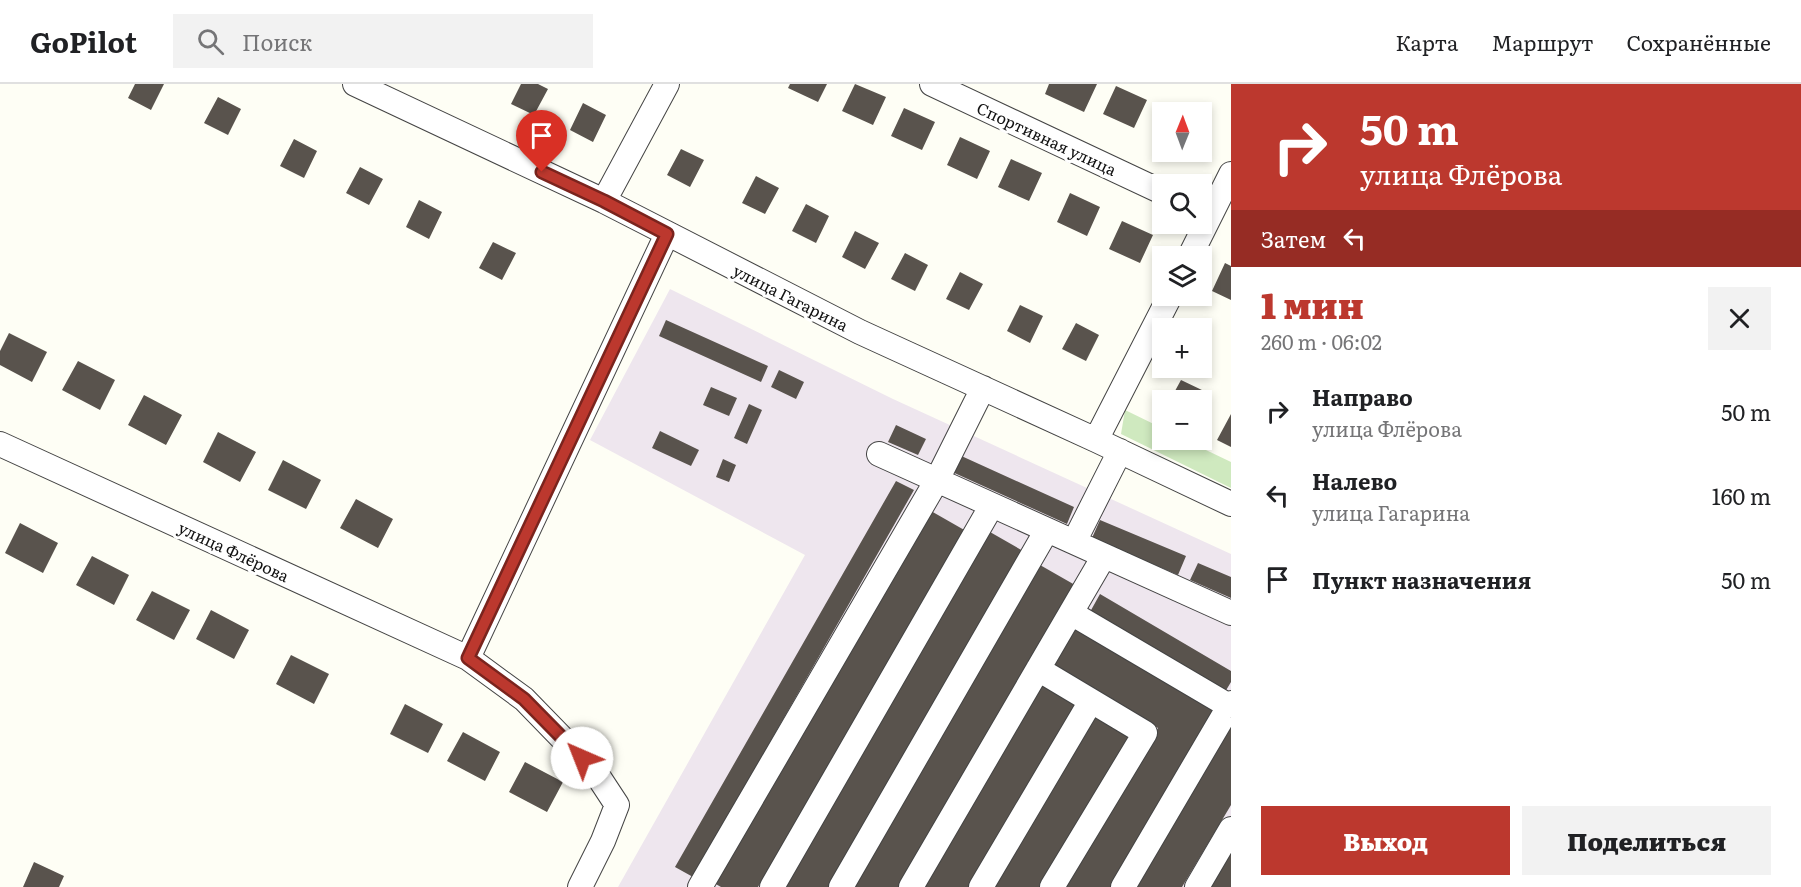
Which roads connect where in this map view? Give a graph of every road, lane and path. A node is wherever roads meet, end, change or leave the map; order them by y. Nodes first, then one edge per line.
1 (355, 84) edge
2 (668, 84) edge
3 (932, 84) edge
4 (1231, 174) edge
5 (1152, 187) edge
6 (604, 201) junction
7 (1215, 217) edge
8 (667, 234) junction
9 (1196, 246) edge
10 (1165, 306) edge
11 (983, 388) junction
12 (1096, 440) junction
13 (0, 444) edge
14 (1120, 451) junction
15 (879, 454) dead end
16 (937, 480) junction
17 (1231, 504) edge
18 (992, 505) junction
19 (1047, 530) junction
20 (1074, 542) junction
21 (1104, 556) junction
22 (1071, 613) junction
23 (1231, 613) edge
24 (468, 658) junction
25 (1038, 669) junction
26 (1091, 701) junction
27 (1230, 705) edge
28 (1231, 829) edge
29 (580, 887) edge
30 (700, 887) edge
31 (772, 887) edge
32 (841, 887) edge
33 (910, 887) edge
34 (981, 887) edge
35 (1052, 887) edge
36 (1123, 887) edge
37 (1197, 887) edge

1 - 6 street, улица Гагарина
2 - 6 street
3 - 5 street, Спортивная улица
4 - 7 street
6 - 8 street, улица Гагарина
7 - 9 street
8 - 11 street, улица Гагарина
8 - 24 street
10 - 12 street
11 - 12 street, улица Гагарина
11 - 16 street
12 - 14 street, улица Гагарина
13 - 24 street, улица Флёрова
14 - 17 street, улица Гагарина
14 - 20 street
15 - 16 street
16 - 18 street
16 - 30 street
18 - 19 street
18 - 31 street
19 - 20 street
19 - 32 street
20 - 21 street
21 - 22 street
21 - 23 street
22 - 25 street
22 - 27 street
24 - 29 street, улица Флёрова
25 - 26 street
25 - 33 street
26 - 34 street
26 - 35 street
27 - 36 street
28 - 37 street

